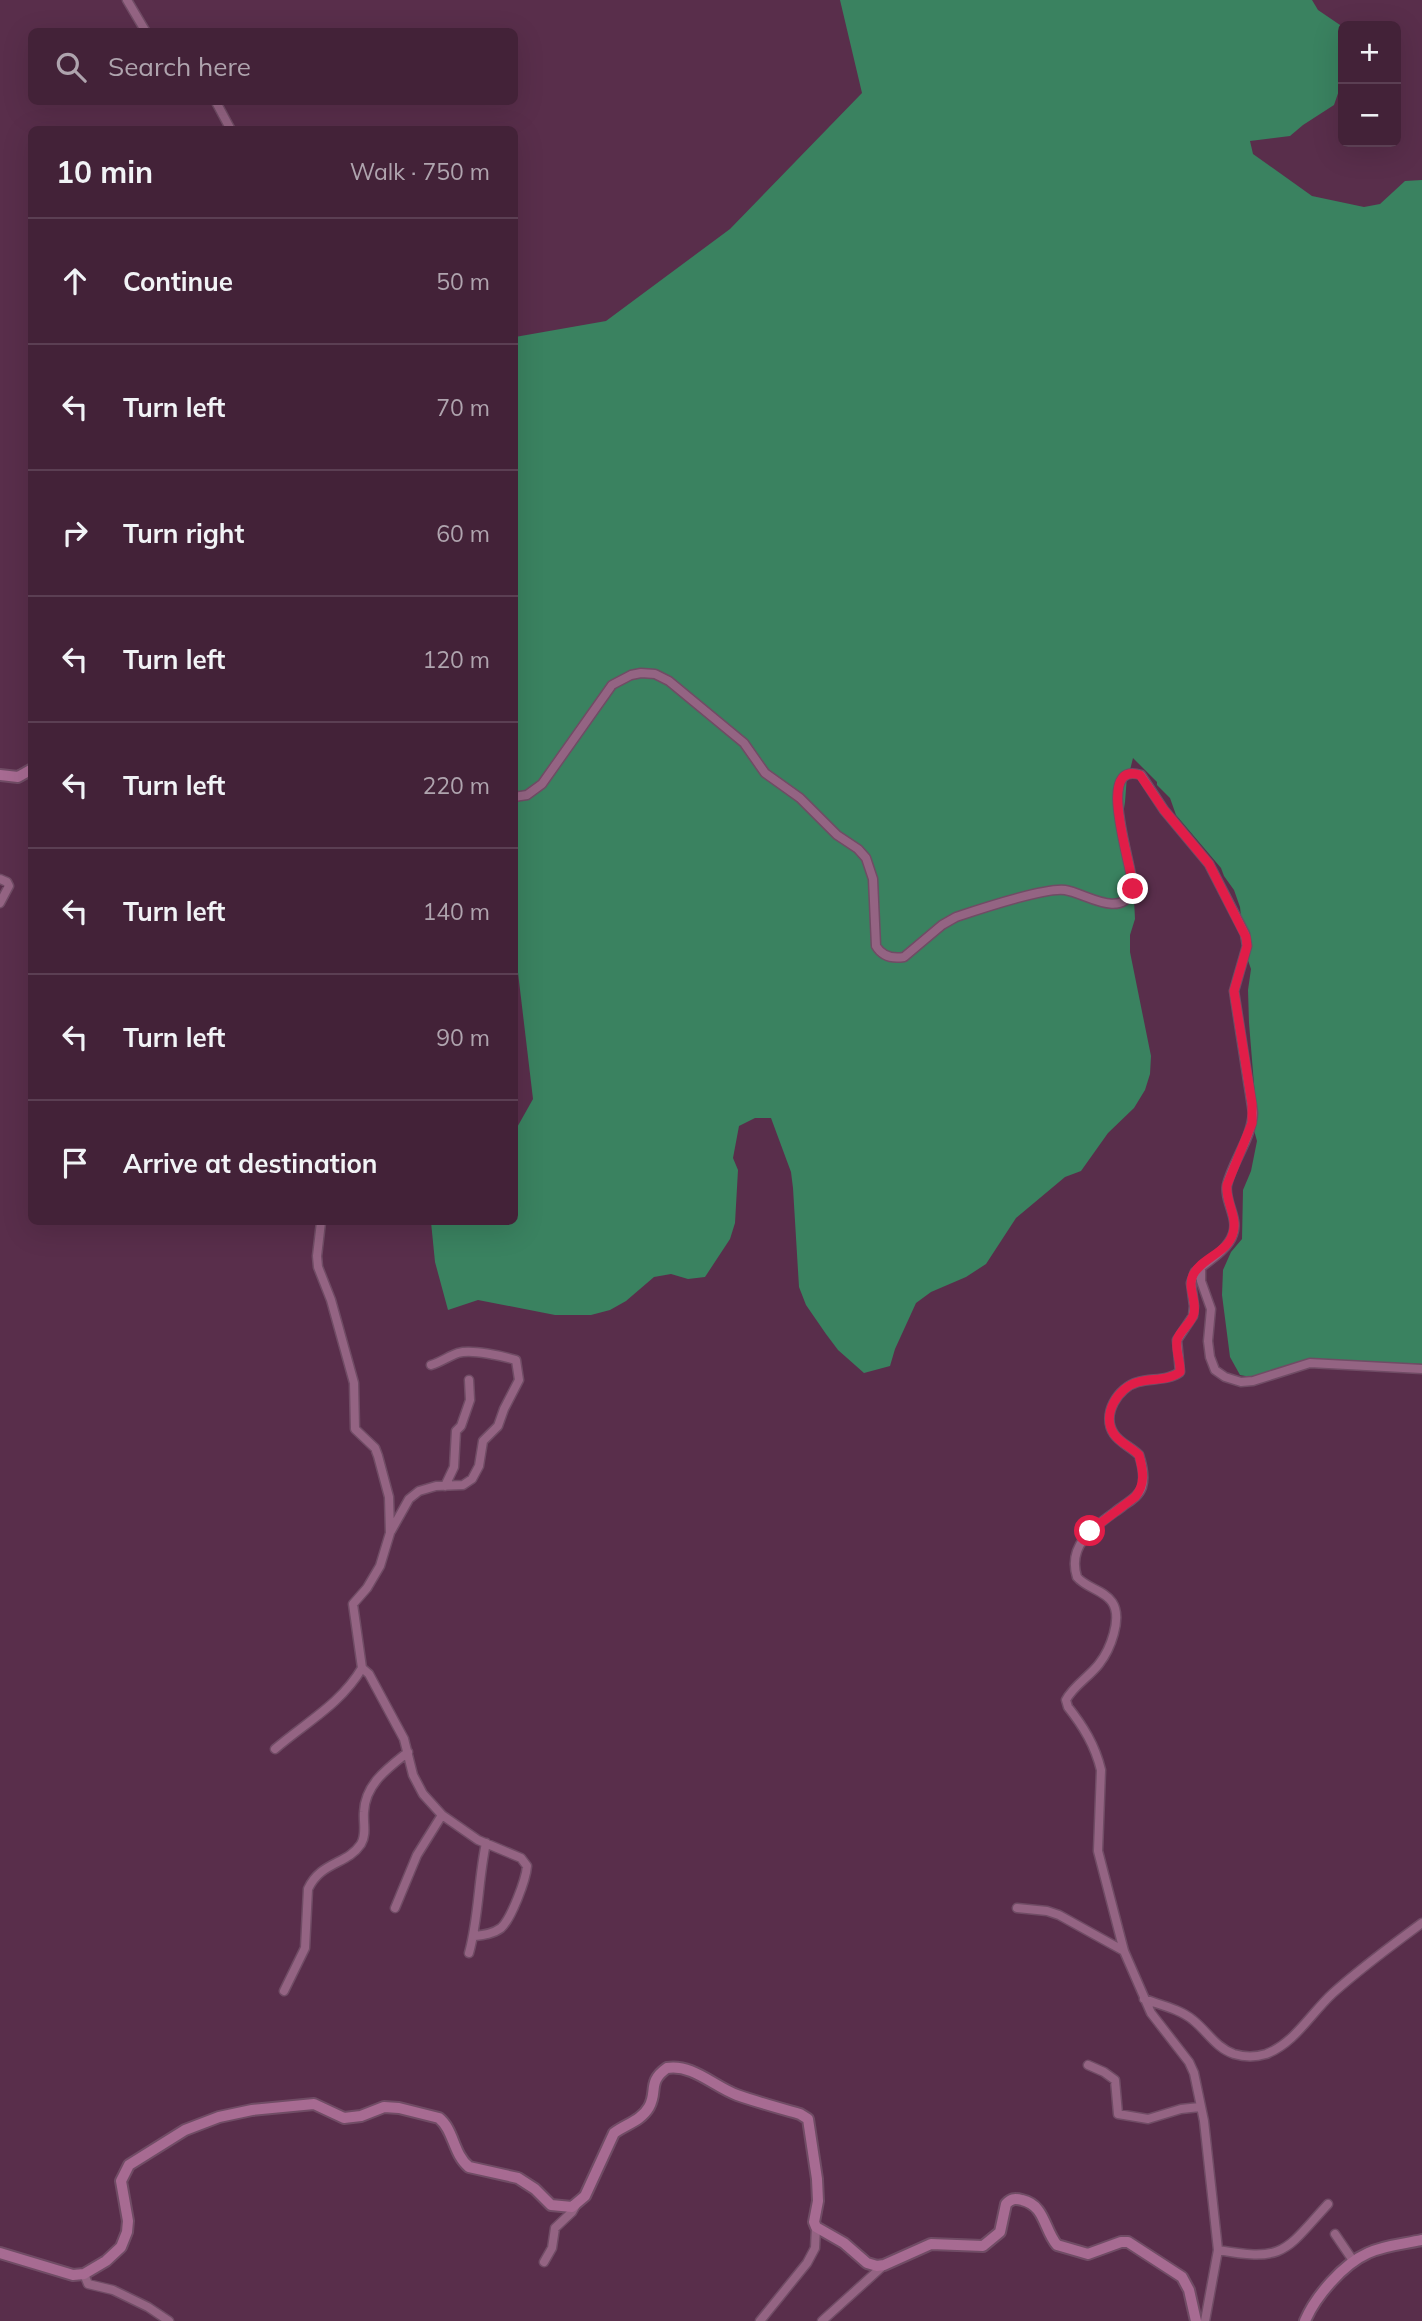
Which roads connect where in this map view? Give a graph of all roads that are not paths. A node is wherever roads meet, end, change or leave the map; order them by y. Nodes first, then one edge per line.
1 (127, 0) edge
2 (144, 28) edge
3 (218, 105) edge
4 (229, 126) edge
5 (28, 771) edge
6 (0, 775) edge
7 (518, 796) edge
8 (0, 879) edge
9 (0, 903) edge
10 (320, 1225) edge
11 (1201, 1267) junction
12 (431, 1365) dead end
13 (1422, 1368) edge
14 (469, 1380) dead end
15 (445, 1486) junction
16 (390, 1533) junction
17 (362, 1668) junction
18 (275, 1749) dead end
19 (408, 1752) junction
20 (442, 1815) junction
21 (486, 1843) junction
22 (395, 1908) dead end
23 (1017, 1908) dead end
24 (1422, 1923) edge
25 (474, 1936) junction
26 (1125, 1951) junction
27 (469, 1954) dead end
28 (284, 1991) dead end
29 (1144, 1999) junction
30 (1088, 2065) dead end
31 (1200, 2107) junction
32 (1328, 2204) dead end
33 (576, 2205) junction
34 (816, 2227) junction
35 (1335, 2234) dead end
36 (1422, 2240) edge
37 (1218, 2250) junction
38 (0, 2253) edge
39 (544, 2262) dead end
40 (1354, 2262) junction
41 (884, 2265) junction
42 (84, 2274) junction
43 (169, 2321) edge
44 (760, 2321) edge
45 (822, 2321) edge
46 (1196, 2321) edge
47 (1205, 2321) edge
48 (1305, 2321) edge

1 - 2 street
3 - 4 street
5 - 6 street
7 - 11 street
8 - 9 street
10 - 16 street
11 - 13 street
11 - 26 street
12 - 15 street
14 - 15 street
15 - 16 street
16 - 17 street
17 - 18 street
17 - 19 street
19 - 20 street
19 - 28 street
20 - 21 street
20 - 22 street
21 - 25 street
21 - 25 street
23 - 26 street
24 - 29 street
25 - 27 street
26 - 29 street
29 - 31 street
30 - 31 street
31 - 37 street
32 - 37 street
33 - 34 street
33 - 39 street
33 - 42 street
34 - 41 street
34 - 44 street
35 - 40 street
36 - 40 street
37 - 47 street
38 - 42 street
40 - 48 street
41 - 45 street
41 - 46 street
42 - 43 street

